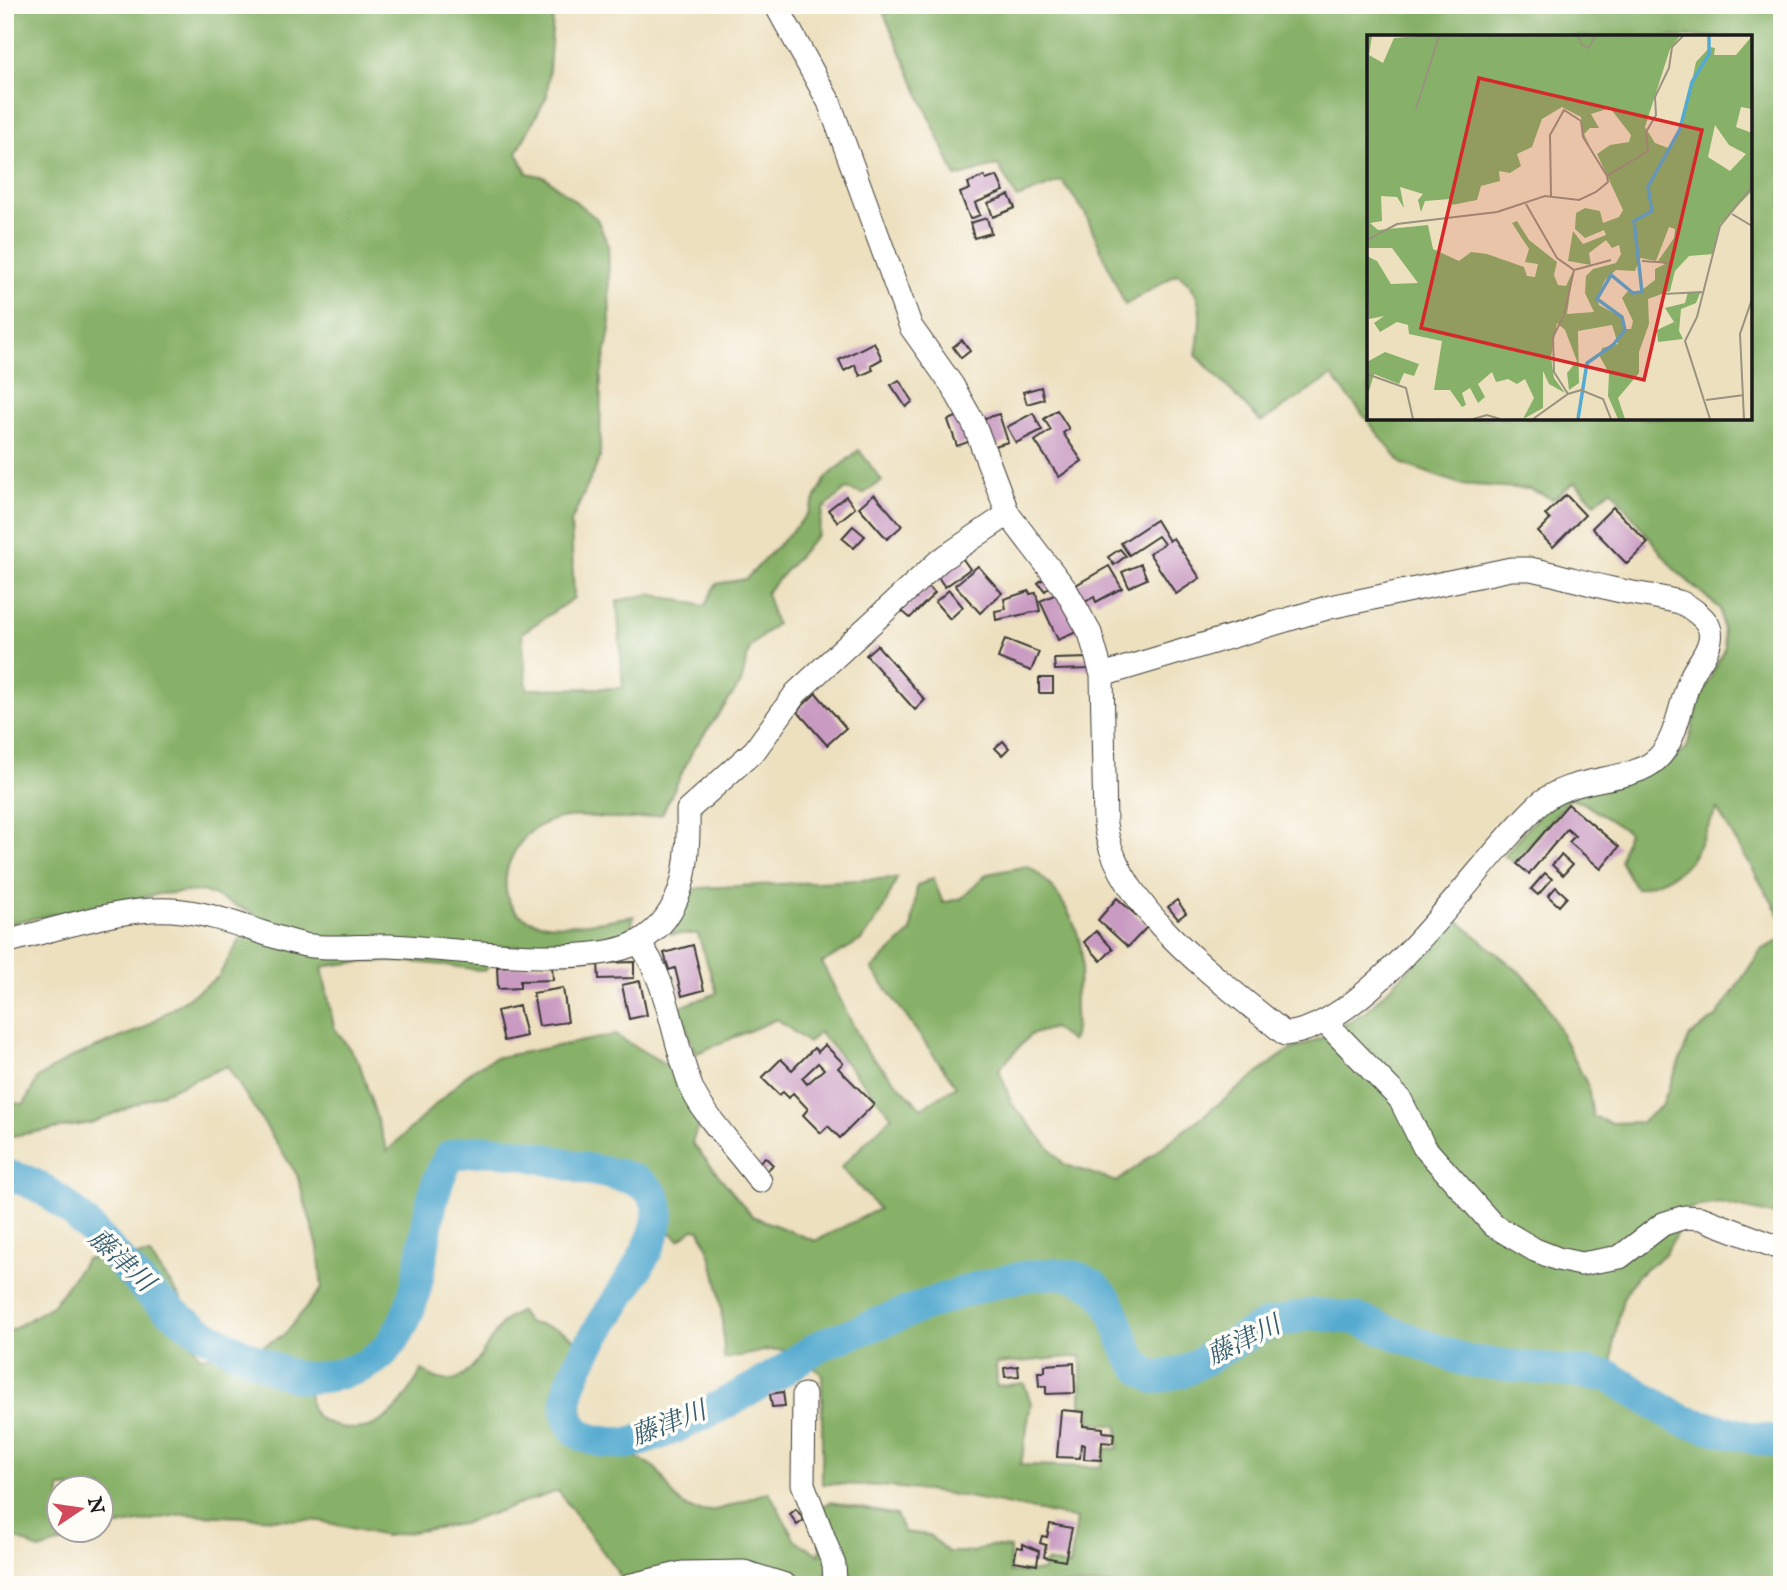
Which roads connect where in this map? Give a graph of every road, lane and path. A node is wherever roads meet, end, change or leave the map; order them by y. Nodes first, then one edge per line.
1 (776, 5) edge
2 (1008, 514) junction
3 (1102, 675) junction
4 (5, 942) edge
5 (638, 942) junction
6 (1325, 1022) junction
7 (760, 1181) dead end
8 (1782, 1249) edge
9 (804, 1395) dead end
10 (632, 1585) edge
11 (785, 1585) edge
12 (831, 1585) edge

1 - 2 street
2 - 3 street
2 - 5 street
3 - 6 street
3 - 6 street
4 - 5 street
5 - 7 street
6 - 8 street
9 - 12 street
10 - 11 street

